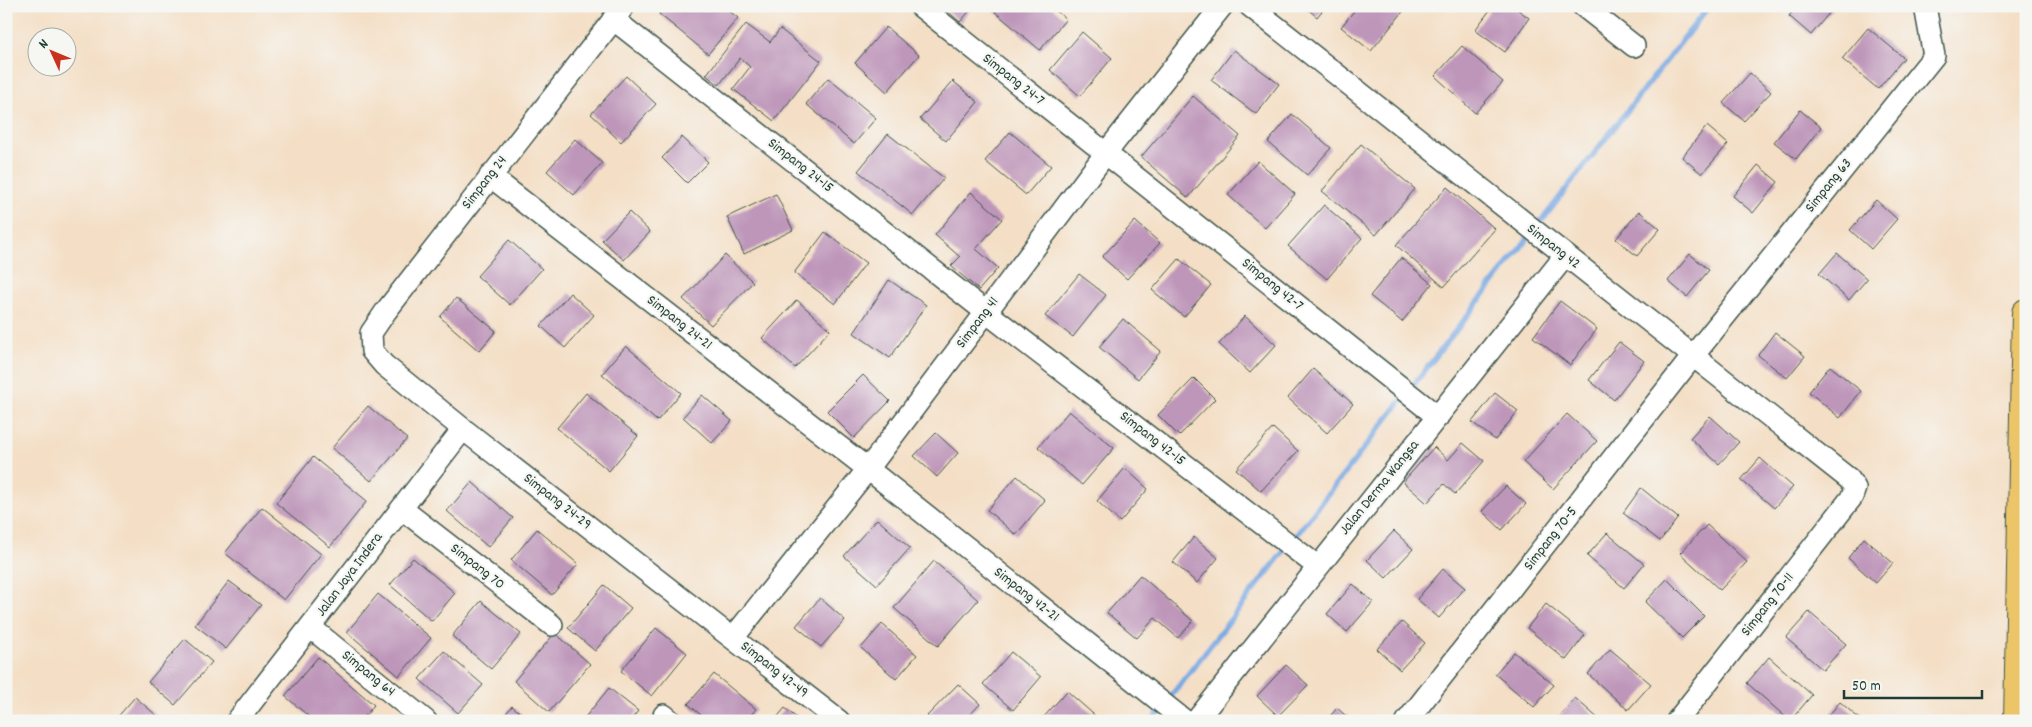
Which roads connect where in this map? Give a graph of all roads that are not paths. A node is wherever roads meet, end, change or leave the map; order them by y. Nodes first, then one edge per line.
1 (920, 6) edge
2 (1222, 6) edge
3 (1250, 6) edge
4 (1583, 6) edge
5 (1925, 6) edge
6 (618, 13) edge
7 (1634, 46) dead end
8 (1106, 153) junction
9 (490, 176) junction
10 (1564, 256) junction
11 (986, 312) junction
12 (2026, 313) edge
13 (1693, 356) junction
14 (384, 365) joint
15 (1438, 417) junction
16 (463, 429) junction
17 (868, 469) junction
18 (1855, 488) joint
19 (402, 509) junction
20 (1316, 566) junction
21 (552, 625) dead end
22 (310, 627) junction
23 (733, 638) junction
24 (1186, 719) edge
25 (237, 721) edge
26 (426, 721) edge
27 (839, 721) edge
28 (1407, 721) edge
29 (1677, 721) edge
30 (2018, 721) edge

1 - 8 street, Simpang 24-7
2 - 8 street, Simpang 41
3 - 10 street, Simpang 42
4 - 7 street
5 - 13 street, Simpang 63
6 - 9 street, Simpang 24
6 - 11 street, Simpang 24-15
8 - 11 street, Simpang 41
8 - 15 street, Simpang 42-7
9 - 14 street, Simpang 24
9 - 17 street, Simpang 24-21
10 - 13 street, Simpang 42
10 - 15 street, Jalan Derma Wangsa
11 - 17 street, Simpang 41
11 - 20 street, Simpang 42-15
12 - 30 highway
13 - 18 street, Simpang 42
13 - 28 street, Simpang 70-5
14 - 16 street, Simpang 24-29
15 - 20 street, Jalan Derma Wangsa
16 - 19 street, Jalan Jaya Indera
16 - 23 street, Simpang 24-29
17 - 23 street, Simpang 41
17 - 24 street, Simpang 42-21
18 - 29 street, Simpang 70-11
19 - 21 street, Simpang 70
19 - 22 street, Jalan Jaya Indera
20 - 24 street, Jalan Derma Wangsa
22 - 25 street, Jalan Jaya Indera
22 - 26 street, Simpang 64
23 - 27 street, Simpang 42-49

